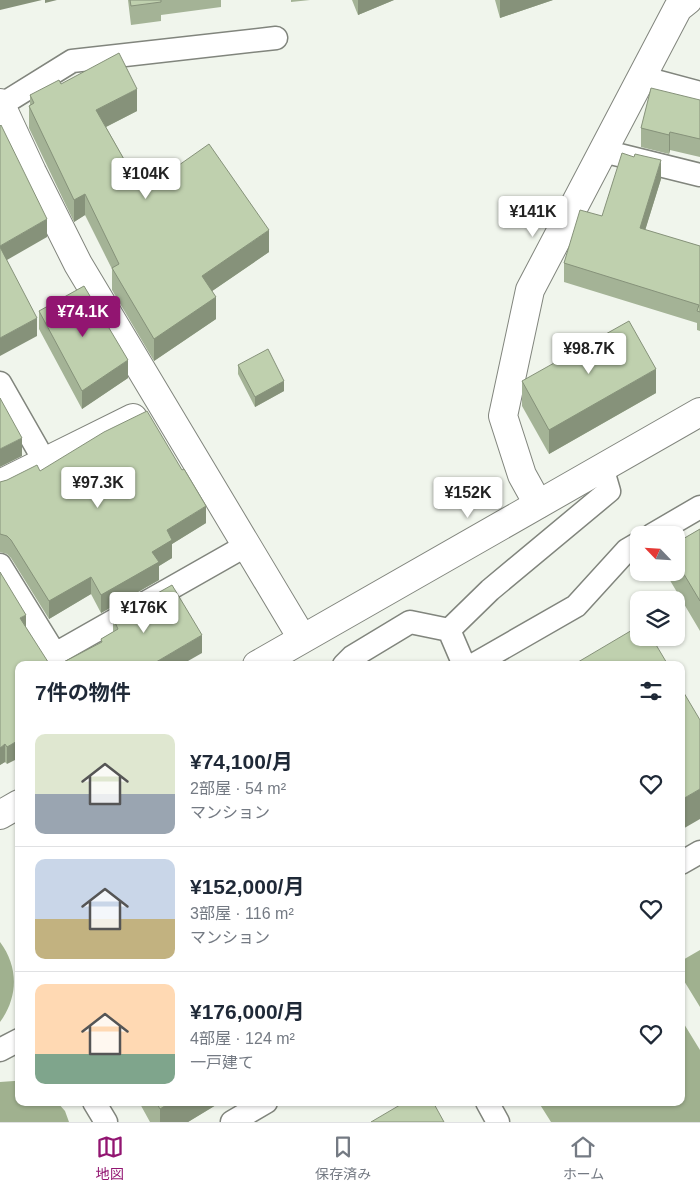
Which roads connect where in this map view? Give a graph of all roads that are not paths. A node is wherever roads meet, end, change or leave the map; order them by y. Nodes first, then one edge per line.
1 (688, 0) edge
2 (276, 38) dead end
3 (641, 77) junction
4 (700, 92) edge
5 (0, 104) edge
6 (603, 151) junction
7 (700, 175) edge
8 (0, 383) edge
9 (162, 404) junction
10 (700, 412) edge
11 (45, 462) junction
12 (602, 467) junction
13 (0, 484) edge
14 (538, 504) junction
15 (700, 507) edge
16 (667, 526) edge
17 (247, 545) junction
18 (630, 548) edge
19 (0, 565) edge
20 (449, 630) junction
21 (302, 638) junction
22 (264, 661) edge
23 (348, 661) edge
24 (462, 661) edge
25 (480, 661) edge
26 (15, 806) edge
27 (0, 815) edge
28 (700, 852) edge
29 (685, 861) edge
30 (15, 1042) edge
31 (0, 1050) edge
32 (96, 1106) edge
33 (259, 1106) edge
34 (489, 1106) edge
35 (106, 1122) edge
36 (232, 1122) edge
37 (498, 1122) edge

1 - 3 street
2 - 5 lane
3 - 4 lane
3 - 6 street
5 - 9 street
6 - 7 lane
6 - 14 street
8 - 11 lane
9 - 11 street
9 - 17 street
10 - 12 street
11 - 13 street
12 - 14 street
12 - 20 lane
14 - 21 street
15 - 16 lane
17 - 19 lane
17 - 21 street
18 - 25 lane
20 - 23 lane
20 - 24 lane
21 - 22 street
26 - 27 street
28 - 29 lane
30 - 31 lane
32 - 35 lane
33 - 36 lane
34 - 37 lane

